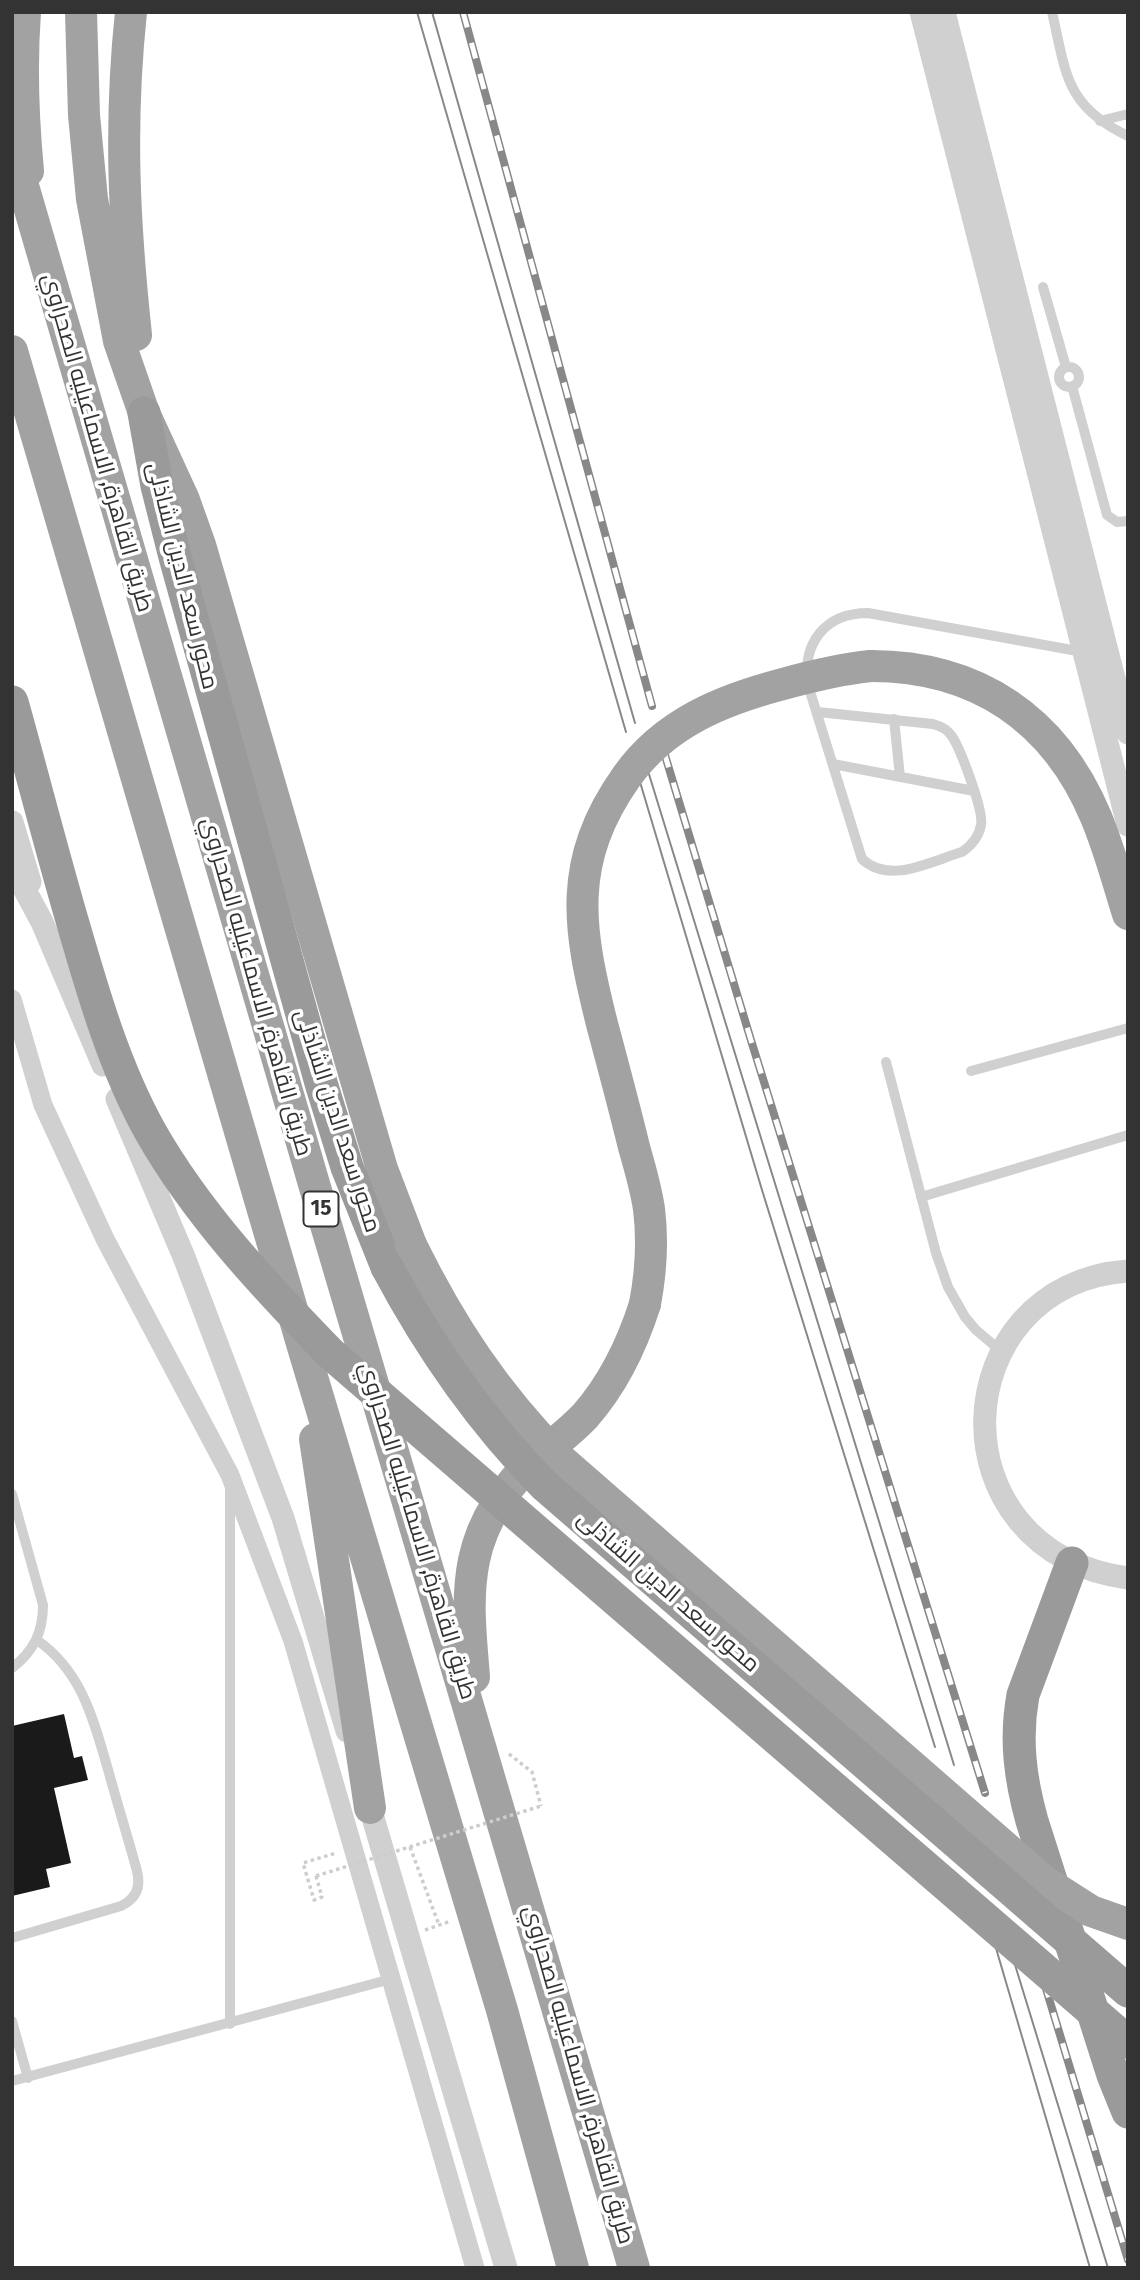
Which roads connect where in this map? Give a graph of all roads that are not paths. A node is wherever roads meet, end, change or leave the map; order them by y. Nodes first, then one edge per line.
1 (25, 12) edge
2 (81, 12) edge
3 (131, 12) edge
4 (921, 12) edge
5 (944, 12) edge
6 (1052, 12) edge
7 (1128, 114) edge
8 (1100, 121) junction
9 (1128, 135) edge
10 (12, 148) edge
11 (33, 222) junction
12 (1043, 287) dead end
13 (12, 351) edge
14 (1066, 367) junction
15 (1038, 384) junction
16 (1072, 386) junction
17 (144, 413) junction
18 (1128, 521) edge
19 (1082, 601) junction
20 (1084, 652) junction
21 (12, 702) edge
22 (818, 712) junction
23 (894, 719) junction
24 (1128, 733) edge
25 (833, 764) junction
26 (900, 777) junction
27 (974, 791) junction
28 (12, 822) edge
29 (1128, 825) edge
30 (12, 866) edge
31 (1128, 914) edge
32 (42, 922) junction
33 (12, 999) edge
34 (1128, 1028) edge
35 (886, 1062) dead end
36 (971, 1071) dead end
37 (1128, 1135) edge
38 (921, 1197) junction
39 (399, 1256) junction
40 (1128, 1271) edge
41 (303, 1347) junction
42 (1002, 1352) junction
43 (230, 1475) junction
44 (12, 1494) edge
45 (1072, 1563) junction
46 (1128, 1578) edge
47 (37, 1640) junction
48 (12, 1668) edge
49 (477, 1731) junction
50 (370, 1808) junction
51 (1128, 1924) edge
52 (12, 1938) edge
53 (391, 1979) junction
54 (1128, 1991) edge
55 (12, 2021) edge
56 (229, 2024) junction
57 (1128, 2042) edge
58 (28, 2078) junction
59 (12, 2081) edge
60 (1128, 2112) edge
61 (475, 2268) edge
62 (506, 2268) edge
63 (573, 2268) edge
64 (634, 2268) edge

1 - 11 highway
2 - 17 highway
3 - 17 highway
4 - 15 street
5 - 15 street
6 - 8 lane
7 - 8 lane
8 - 9 lane
10 - 11 highway, طريق القاهرة, الاسماعيليه الصحراوي / 15
11 - 49 highway, طريق القاهرة, الاسماعيليه الصحراوي / 15
12 - 14 lane
13 - 41 highway, 15
14 - 15 lane
14 - 16 lane
15 - 16 lane
15 - 19 street
16 - 18 lane
17 - 39 highway, محور سعد الدين الشاذلى
19 - 20 street
19 - 24 street
20 - 22 lane
20 - 29 street
21 - 57 highway, محور سعد الدين الشاذلى, bridge
22 - 23 lane
22 - 25 lane
23 - 26 lane
23 - 27 lane
25 - 26 lane
25 - 27 lane
26 - 27 lane
28 - 32 street
30 - 32 street
31 - 49 highway, bridge
32 - 50 street
33 - 43 street
34 - 36 lane
35 - 38 lane
37 - 38 lane
38 - 42 lane
39 - 51 highway, bridge
39 - 54 highway, محور سعد الدين الشاذلى, bridge
40 - 42 street
41 - 50 highway
41 - 63 highway, 15
42 - 45 street
43 - 53 street
43 - 56 lane
44 - 47 lane
45 - 46 street
45 - 60 highway
47 - 48 lane
47 - 52 lane
49 - 64 highway, طريق القاهرة, الاسماعيليه الصحراوي / 15
50 - 62 street
53 - 56 lane
53 - 61 street
55 - 58 lane
56 - 58 lane
58 - 59 lane

